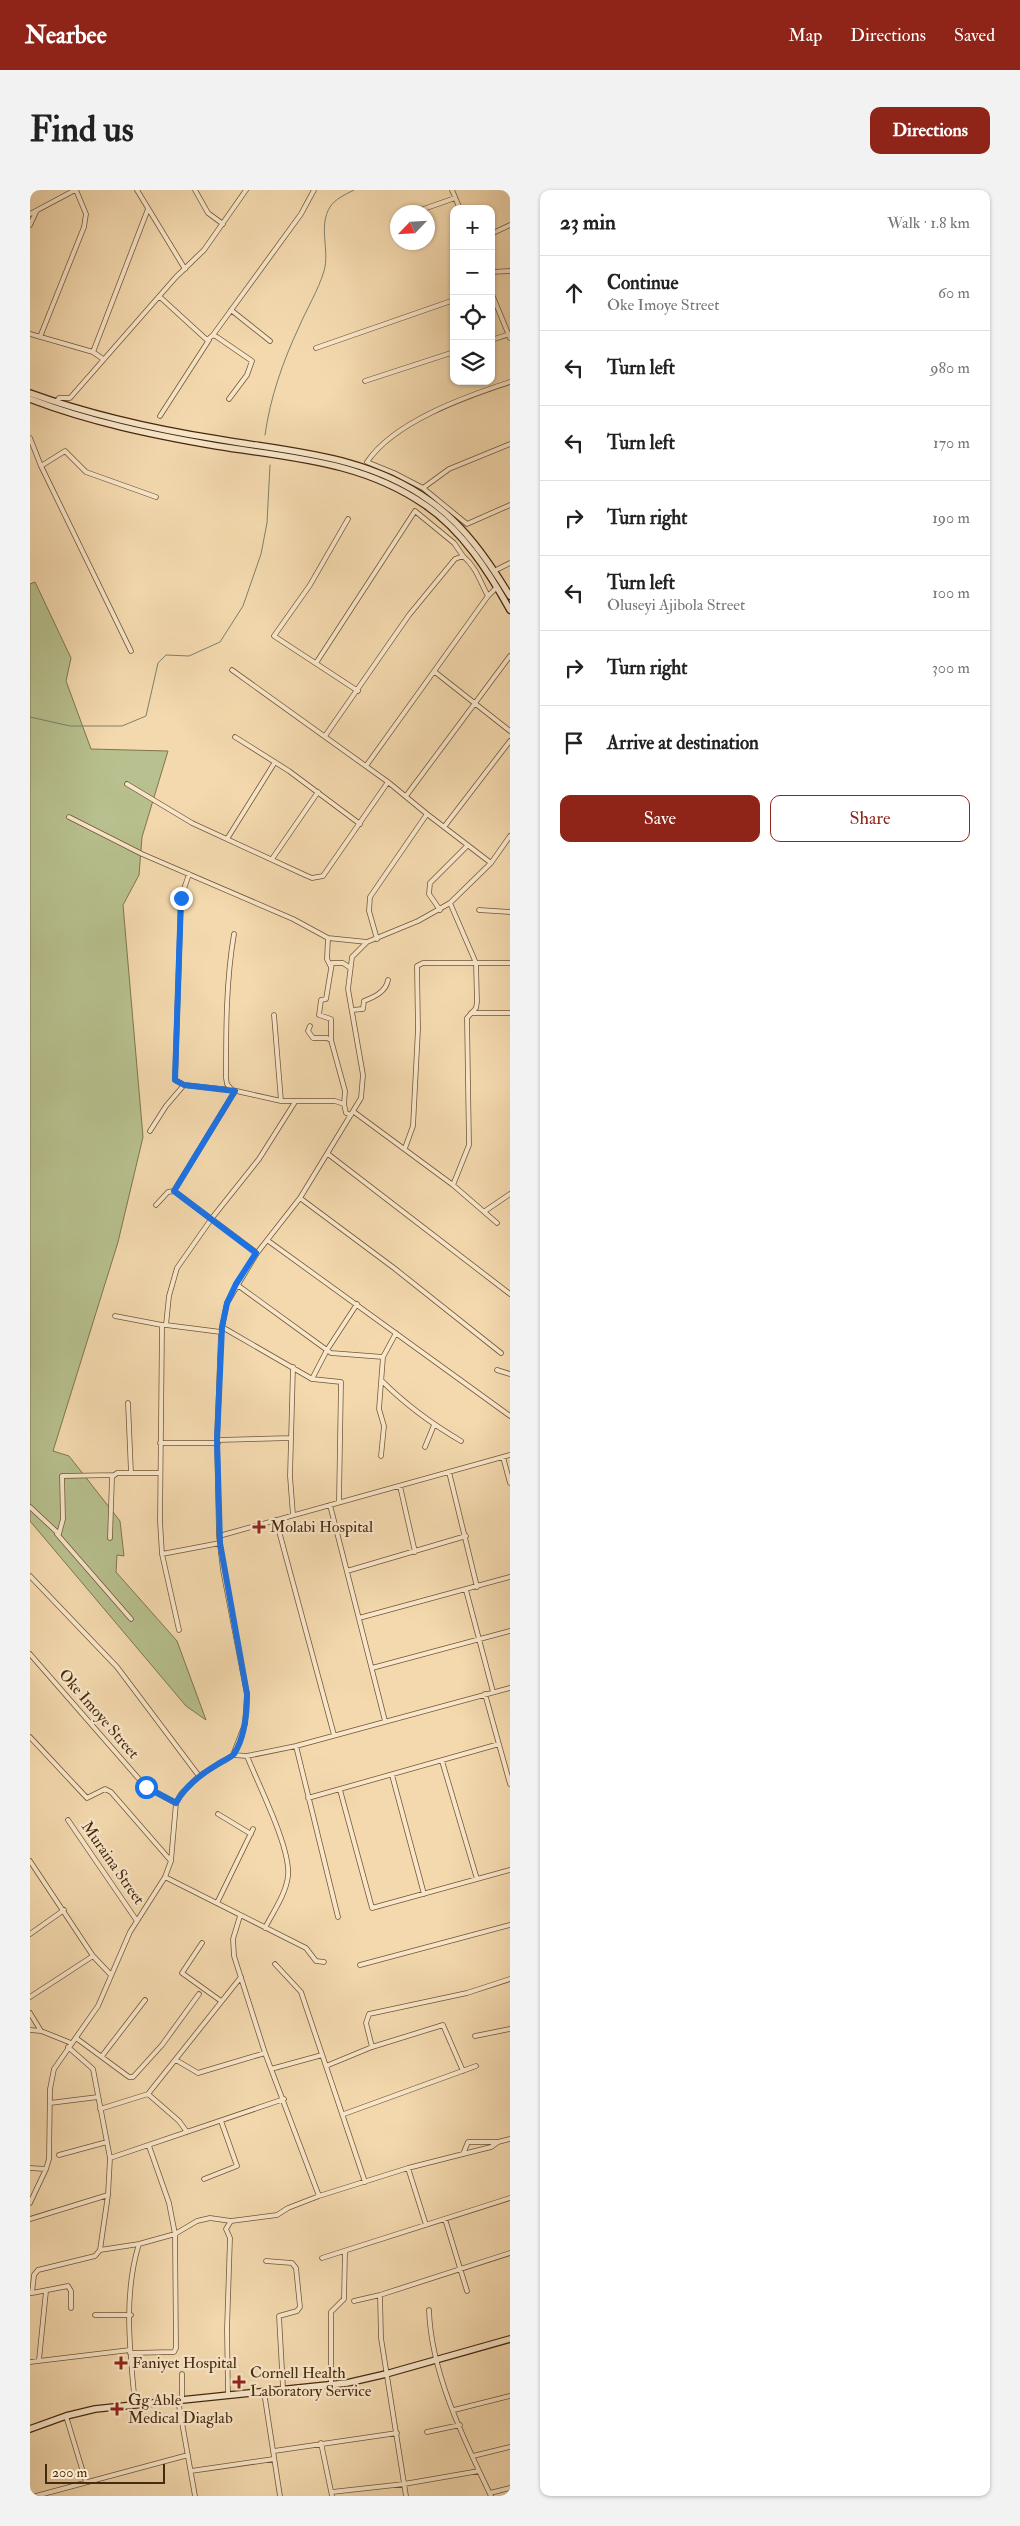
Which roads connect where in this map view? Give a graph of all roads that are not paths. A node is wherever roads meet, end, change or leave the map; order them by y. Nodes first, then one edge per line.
1 (76, 190) edge
2 (136, 190) edge
3 (195, 190) edge
4 (246, 190) edge
5 (314, 190) edge
6 (452, 190) edge
7 (455, 198) junction
8 (435, 205) edge
9 (458, 205) edge
10 (148, 210) junction
11 (36, 212) junction
12 (30, 214) edge
13 (223, 224) junction
14 (510, 224) edge
15 (30, 225) edge
16 (495, 232) edge
17 (185, 269) junction
18 (510, 270) edge
19 (495, 272) edge
20 (492, 295) edge
21 (160, 297) junction
22 (450, 301) edge
23 (231, 310) junction
24 (30, 334) edge
25 (213, 335) junction
26 (510, 335) edge
27 (40, 337) junction
28 (495, 339) edge
29 (209, 340) junction
30 (270, 341) dead end
31 (316, 348) dead end
32 (93, 352) junction
33 (450, 353) edge
34 (103, 360) junction
35 (365, 380) dead end
36 (510, 382) edge
37 (30, 393) edge
38 (30, 399) edge
39 (229, 399) dead end
40 (56, 402) junction
41 (160, 416) dead end
42 (30, 438) edge
43 (510, 444) edge
44 (41, 466) junction
45 (423, 488) junction
46 (156, 497) dead end
47 (510, 505) edge
48 (348, 519) dead end
49 (463, 556) junction
50 (510, 563) edge
51 (494, 571) junction
52 (497, 588) junction
53 (488, 596) junction
54 (510, 596) edge
55 (510, 610) edge
56 (131, 651) dead end
57 (510, 656) edge
58 (316, 663) junction
59 (232, 670) dead end
60 (436, 672) junction
61 (358, 690) junction
62 (474, 704) junction
63 (510, 730) edge
64 (325, 736) junction
65 (235, 737) dead end
66 (510, 741) edge
67 (275, 762) junction
68 (366, 766) junction
69 (388, 782) junction
70 (127, 784) dead end
71 (318, 792) junction
72 (406, 796) junction
73 (427, 814) junction
74 (68, 817) dead end
75 (360, 824) junction
76 (444, 827) junction
77 (510, 836) edge
78 (227, 839) junction
79 (467, 846) junction
80 (272, 859) junction
81 (491, 863) junction
82 (189, 874) junction
83 (450, 904) junction
84 (440, 910) junction
85 (479, 910) dead end
86 (510, 912) edge
87 (234, 934) dead end
88 (328, 938) junction
89 (377, 939) junction
90 (368, 942) junction
91 (476, 962) junction
92 (510, 963) edge
93 (331, 967) junction
94 (349, 967) junction
95 (388, 980) dead end
96 (352, 1010) junction
97 (470, 1013) junction
98 (510, 1013) edge
99 (274, 1015) dead end
100 (310, 1026) dead end
101 (331, 1040) junction
102 (184, 1085) junction
103 (233, 1091) junction
104 (281, 1101) junction
105 (295, 1102) junction
106 (344, 1104) junction
107 (352, 1114) junction
108 (150, 1131) dead end
109 (404, 1148) junction
110 (328, 1154) junction
111 (453, 1185) junction
112 (174, 1191) junction
113 (510, 1194) edge
114 (300, 1198) junction
115 (156, 1205) dead end
116 (485, 1211) junction
117 (212, 1218) junction
118 (497, 1223) dead end
119 (267, 1240) junction
120 (256, 1253) junction
121 (236, 1284) junction
122 (510, 1294) edge
123 (357, 1304) junction
124 (115, 1316) dead end
125 (164, 1325) junction
126 (221, 1330) junction
127 (396, 1333) junction
128 (327, 1350) junction
129 (501, 1353) dead end
130 (384, 1357) junction
131 (293, 1367) junction
132 (497, 1370) dead end
133 (510, 1374) edge
134 (312, 1379) junction
135 (382, 1381) junction
136 (128, 1403) dead end
137 (510, 1416) edge
138 (434, 1425) junction
139 (290, 1438) junction
140 (217, 1441) junction
141 (461, 1441) dead end
142 (160, 1443) junction
143 (425, 1447) dead end
144 (510, 1455) edge
145 (381, 1456) dead end
146 (503, 1457) junction
147 (450, 1472) junction
148 (131, 1473) junction
149 (159, 1473) junction
150 (114, 1475) junction
151 (510, 1482) edge
152 (400, 1486) junction
153 (340, 1501) junction
154 (330, 1505) junction
155 (30, 1507) edge
156 (293, 1515) junction
157 (276, 1520) junction
158 (57, 1534) junction
159 (219, 1536) junction
160 (466, 1536) junction
161 (110, 1538) dead end
162 (220, 1543) junction
163 (415, 1552) junction
164 (162, 1554) junction
165 (347, 1571) junction
166 (30, 1576) edge
167 (510, 1577) edge
168 (477, 1587) junction
169 (466, 1590) junction
170 (359, 1618) junction
171 (130, 1619) dead end
172 (178, 1630) dead end
173 (510, 1631) edge
174 (478, 1640) junction
175 (30, 1655) edge
176 (372, 1668) junction
177 (510, 1688) edge
178 (492, 1692) junction
179 (485, 1694) junction
180 (385, 1721) junction
181 (334, 1735) junction
182 (30, 1737) edge
183 (499, 1744) junction
184 (296, 1746) junction
185 (233, 1755) junction
186 (247, 1756) junction
187 (442, 1761) junction
188 (392, 1775) junction
189 (200, 1776) junction
190 (510, 1784) edge
191 (340, 1790) junction
192 (308, 1798) junction
193 (176, 1803) junction
194 (218, 1814) dead end
195 (68, 1820) dead end
196 (253, 1829) dead end
197 (251, 1834) junction
198 (30, 1861) edge
199 (171, 1861) junction
200 (35, 1867) junction
201 (510, 1870) edge
202 (30, 1871) edge
203 (165, 1877) junction
204 (477, 1879) junction
205 (424, 1894) junction
206 (217, 1903) junction
207 (64, 1910) junction
208 (240, 1916) junction
209 (338, 1917) dead end
210 (137, 1921) junction
211 (510, 1925) edge
212 (265, 1928) junction
213 (30, 1934) edge
214 (202, 1943) dead end
215 (93, 1956) junction
216 (324, 1962) dead end
217 (275, 1964) dead end
218 (360, 1965) dead end
219 (112, 1975) junction
220 (240, 1977) junction
221 (510, 1979) edge
222 (199, 1994) dead end
223 (30, 1997) edge
224 (145, 2000) dead end
225 (221, 2001) junction
226 (30, 2013) edge
227 (510, 2029) edge
228 (30, 2030) edge
229 (42, 2031) junction
230 (475, 2036) dead end
231 (76, 2038) junction
232 (70, 2046) junction
233 (372, 2047) junction
234 (265, 2053) junction
235 (322, 2055) junction
236 (102, 2056) junction
237 (176, 2060) junction
238 (326, 2066) junction
239 (476, 2066) dead end
240 (271, 2069) junction
241 (463, 2071) junction
242 (148, 2094) junction
243 (98, 2097) junction
244 (284, 2099) junction
245 (50, 2103) junction
246 (100, 2109) junction
247 (344, 2114) junction
248 (221, 2120) junction
249 (187, 2132) junction
250 (510, 2139) edge
251 (107, 2142) junction
252 (498, 2142) junction
253 (149, 2146) junction
254 (58, 2154) dead end
255 (463, 2154) junction
256 (110, 2158) junction
257 (30, 2168) edge
258 (408, 2168) junction
259 (46, 2169) junction
260 (204, 2179) dead end
261 (365, 2182) junction
262 (108, 2195) junction
263 (319, 2196) junction
264 (510, 2198) edge
265 (30, 2203) edge
266 (30, 2219) edge
267 (445, 2220) junction
268 (230, 2222) junction
269 (426, 2225) junction
270 (175, 2234) junction
271 (139, 2244) junction
272 (100, 2250) junction
273 (345, 2252) junction
274 (510, 2254) edge
275 (322, 2258) dead end
276 (266, 2261) dead end
277 (461, 2269) junction
278 (46, 2291) junction
279 (467, 2291) dead end
280 (31, 2293) edge
281 (380, 2295) junction
282 (354, 2301) dead end
283 (71, 2308) dead end
284 (429, 2310) dead end
285 (94, 2315) dead end
286 (131, 2316) junction
287 (510, 2339) edge
288 (130, 2352) junction
289 (434, 2359) junction
290 (39, 2360) junction
291 (30, 2362) edge
292 (182, 2374) dead end
293 (386, 2374) junction
294 (331, 2384) junction
295 (283, 2388) junction
296 (264, 2392) junction
297 (228, 2394) junction
298 (510, 2396) edge
299 (180, 2400) junction
300 (135, 2404) junction
301 (454, 2410) junction
302 (66, 2416) junction
303 (460, 2424) junction
304 (30, 2429) edge
305 (427, 2432) dead end
306 (397, 2433) junction
307 (321, 2443) junction
308 (510, 2446) edge
309 (274, 2451) junction
310 (188, 2455) junction
311 (472, 2456) junction
312 (274, 2458) junction
313 (191, 2471) junction
314 (479, 2471) junction
315 (86, 2482) junction
316 (404, 2484) junction
317 (510, 2488) edge
318 (332, 2494) edge
319 (491, 2495) edge
320 (36, 2496) edge
321 (195, 2496) edge
322 (280, 2496) edge
323 (406, 2496) edge

1 - 11 street
1 - 27 street
2 - 10 street
3 - 13 street
4 - 13 street
5 - 23 street
6 - 7 street
7 - 8 street
7 - 9 street
10 - 17 street
10 - 32 street
11 - 12 street
11 - 15 street
13 - 17 street
14 - 16 street
17 - 21 street
18 - 19 street
20 - 26 street
21 - 29 street
21 - 34 street
22 - 31 street
23 - 25 street
23 - 30 street
24 - 27 street
25 - 29 street
25 - 39 street
26 - 28 street
27 - 32 street
29 - 41 street
32 - 34 street
33 - 35 street
34 - 40 street
36 - 45 street
37 - 40 main road
38 - 52 main road
40 - 51 main road
42 - 44 street
43 - 45 street
44 - 46 street
44 - 56 street
45 - 47 street
48 - 58 street
49 - 53 street
49 - 58 street
49 - 61 street
50 - 51 street
51 - 54 main road
52 - 53 street
52 - 55 main road
53 - 60 street
57 - 62 street
58 - 61 street
59 - 64 street
60 - 62 street
60 - 68 street
61 - 64 street
62 - 63 street
62 - 72 street
64 - 68 street
65 - 67 street
66 - 76 street
67 - 71 street
67 - 78 street
68 - 69 street
69 - 72 street
69 - 75 street
70 - 78 street
71 - 75 street
71 - 80 street
72 - 73 street
73 - 76 street
73 - 89 street
74 - 82 street
75 - 80 street
76 - 79 street
77 - 81 street
78 - 80 street
79 - 81 street
79 - 84 street
81 - 83 street
82 - 88 street
82 - 102 street
83 - 84 street
83 - 91 street
84 - 89 street
85 - 86 street
87 - 103 street
88 - 90 street
88 - 93 street
89 - 90 street
90 - 94 street
91 - 92 street
91 - 97 street
91 - 109 street
93 - 94 street
93 - 101 street
94 - 96 street
95 - 96 street
96 - 107 street
97 - 98 street
97 - 111 street
99 - 104 street
100 - 101 street
101 - 106 street
102 - 103 street
102 - 108 street
103 - 104 street
103 - 112 street
104 - 105 street
105 - 106 street
105 - 117 street
106 - 107 street
107 - 109 street
107 - 110 street
109 - 111 street
110 - 114 street
110 - 122 street
111 - 116 street
112 - 115 street
112 - 117 street
113 - 116 street
114 - 119 street
114 - 129 street
116 - 118 street
117 - 120 street
117 - 125 street
119 - 120 street
119 - 123 street
120 - 121 street
121 - 126 street
121 - 128 street
123 - 127 street
123 - 128 street
124 - 125 street
125 - 126 street
125 - 142 street
126 - 131 street
126 - 140 street
127 - 130 street
127 - 137 street
128 - 130 street
128 - 134 street
130 - 135 street
131 - 134 street
131 - 139 street
132 - 133 street
134 - 153 street
135 - 138 street
135 - 145 street
136 - 148 street
138 - 141 street
138 - 143 street
139 - 140 street
139 - 156 street
140 - 142 street
140 - 159 street
142 - 149 street
144 - 146 street
146 - 147 street
146 - 151 street
147 - 152 street
147 - 160 street
148 - 149 street
148 - 150 street
149 - 164 street
150 - 158 street
150 - 161 street
152 - 153 street
152 - 163 street
153 - 154 street
154 - 156 street
154 - 165 street
155 - 158 street
156 - 157 street
157 - 159 street
157 - 181 street
158 - 171 street
159 - 162 street
160 - 163 street
160 - 168 street
162 - 164 street
162 - 185 street
163 - 165 street
164 - 172 street
165 - 170 street
166 - 189 street
167 - 168 street
168 - 169 street
169 - 170 street
169 - 174 street
170 - 176 street
173 - 174 street
174 - 176 street
174 - 178 street
175 - 193 street, Oke Imoye Street
176 - 180 street
177 - 178 street
178 - 179 street
179 - 180 street
179 - 183 street
180 - 181 street
181 - 184 street
182 - 199 street
183 - 187 street
183 - 190 street
184 - 186 street
184 - 192 street
185 - 186 street
185 - 189 street
186 - 212 street
187 - 188 street
187 - 204 street
188 - 191 street
188 - 205 street
189 - 193 street
191 - 192 street
191 - 205 street
192 - 209 street
193 - 199 street
194 - 197 street
195 - 210 street, Muraina Street
196 - 197 street
197 - 206 street
198 - 200 street
199 - 203 street
200 - 202 street
200 - 207 street
201 - 204 street
203 - 206 street
203 - 210 street
204 - 205 street
206 - 208 street
207 - 213 street
207 - 215 street
208 - 212 street
208 - 220 street
210 - 219 street
211 - 218 street
212 - 216 street
214 - 225 street
215 - 219 street
215 - 223 street
217 - 235 street
219 - 231 street
220 - 225 street
220 - 234 street
221 - 233 street
222 - 236 street
224 - 236 street
225 - 237 street
226 - 229 street
227 - 230 street
228 - 229 street
229 - 232 street
231 - 232 street
231 - 236 street
232 - 243 street
232 - 245 street
233 - 238 street
233 - 241 street
234 - 237 street
234 - 240 street
235 - 238 street
235 - 240 street
237 - 242 street
238 - 247 street
239 - 241 street
240 - 244 street
241 - 247 street
242 - 246 street
242 - 249 street
243 - 245 street
243 - 246 street
244 - 248 street
244 - 263 street
245 - 259 street
246 - 251 street
247 - 261 street
248 - 249 street
248 - 260 street
249 - 253 street
250 - 252 street
251 - 254 street
251 - 256 street
252 - 255 street
252 - 255 street
253 - 256 street
253 - 270 street
255 - 258 street
256 - 262 street
257 - 259 street
258 - 261 street
258 - 269 street
259 - 265 street
261 - 263 street
262 - 266 street
262 - 272 street
263 - 268 street
264 - 267 street
267 - 269 street
267 - 277 street
268 - 270 street
268 - 297 street
269 - 273 street
270 - 271 street
270 - 288 street
271 - 272 street
271 - 286 street
272 - 280 street
273 - 275 street
273 - 294 street
274 - 277 street
276 - 295 street
277 - 279 street
277 - 281 street
278 - 280 street
278 - 283 street
278 - 290 street
281 - 282 street
281 - 293 street
284 - 289 street
285 - 286 street
286 - 288 street
287 - 289 main road
288 - 290 street
288 - 300 street
289 - 293 main road
289 - 301 street
290 - 291 street
292 - 299 street
293 - 294 main road
293 - 306 street
294 - 295 main road
295 - 296 main road
296 - 297 main road
296 - 309 street
297 - 299 main road
298 - 301 street
299 - 300 main road
299 - 310 street
300 - 302 main road
301 - 303 street
302 - 304 main road
302 - 315 street
303 - 305 street
303 - 311 street
306 - 307 street
306 - 316 street
307 - 309 street
307 - 318 street
308 - 311 street
309 - 312 street
310 - 313 street
310 - 315 street
311 - 314 street
312 - 313 street
312 - 322 street
313 - 321 street
314 - 316 street
314 - 319 street
315 - 320 street
316 - 318 street
316 - 323 street
317 - 319 street

